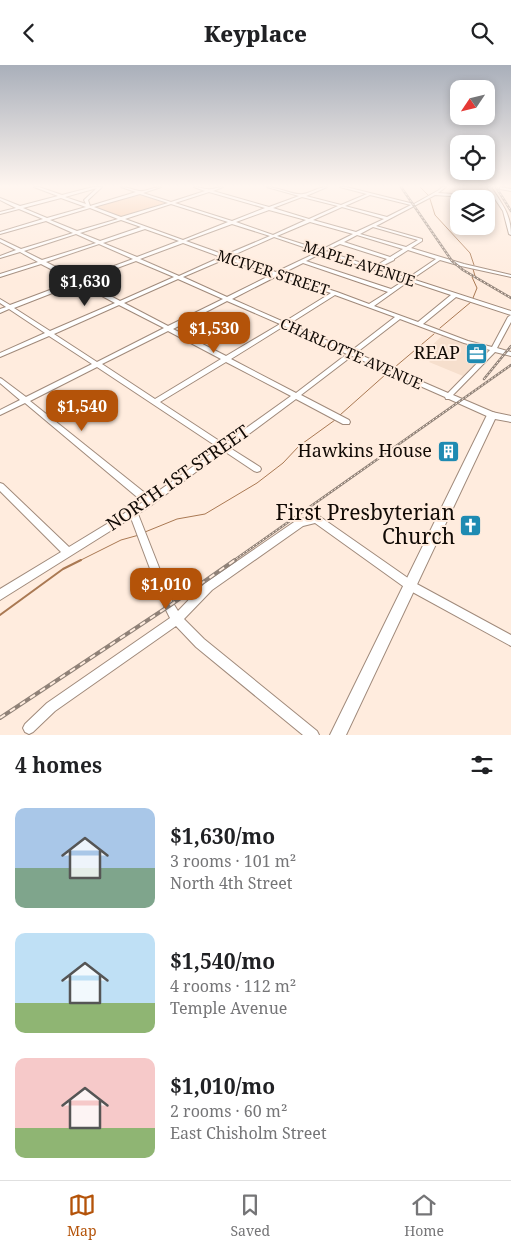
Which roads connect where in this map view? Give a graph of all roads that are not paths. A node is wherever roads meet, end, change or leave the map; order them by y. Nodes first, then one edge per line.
1 (219, 218) edge
2 (241, 218) edge
3 (304, 218) edge
4 (314, 218) edge
5 (386, 218) edge
6 (507, 218) edge
7 (47, 219) joint
8 (120, 219) joint
9 (310, 220) junction
10 (231, 222) junction
11 (372, 226) junction
12 (143, 228) junction
13 (0, 233) edge
14 (77, 233) junction
15 (511, 233) edge
16 (356, 234) junction
17 (273, 236) junction
18 (0, 240) edge
19 (181, 242) junction
20 (339, 242) junction
21 (99, 243) junction
22 (408, 249) junction
23 (21, 251) junction
24 (321, 252) junction
25 (0, 257) edge
26 (224, 257) junction
27 (440, 258) junction
28 (136, 259) junction
29 (392, 259) junction
30 (302, 261) junction
31 (42, 262) junction
32 (374, 269) junction
33 (276, 274) junction
34 (0, 276) edge
35 (511, 276) edge
36 (178, 278) junction
37 (408, 280) junction
38 (78, 281) junction
39 (391, 291) junction
40 (335, 293) junction
41 (455, 295) junction
42 (227, 299) junction
43 (0, 301) edge
44 (120, 303) junction
45 (370, 306) junction
46 (10, 307) junction
47 (0, 311) edge
48 (511, 313) edge
49 (399, 317) junction
50 (511, 317) edge
51 (284, 324) junction
52 (419, 324) junction
53 (168, 329) junction
54 (50, 333) junction
55 (493, 350) junction
56 (351, 353) junction
57 (511, 354) edge
58 (0, 355) edge
59 (226, 359) junction
60 (98, 364) junction
61 (0, 380) edge
62 (297, 395) junction
63 (448, 397) junction
64 (25, 401) junction
65 (155, 401) junction
66 (0, 413) edge
67 (492, 415) junction
68 (511, 419) edge
69 (346, 422) dead end
70 (225, 448) junction
71 (257, 469) dead end
72 (0, 486) edge
73 (150, 502) junction
74 (133, 512) junction
75 (67, 552) junction
76 (411, 586) junction
77 (0, 595) edge
78 (177, 619) junction
79 (511, 641) edge
80 (29, 728) dead end
81 (312, 735) edge
82 (338, 735) edge

1 - 10 street, MAPLE AVENUE
2 - 10 street
3 - 9 street
4 - 9 street
5 - 11 street
6 - 15 street
7 - 13 street
7 - 14 street, CHARLOTTE AVENUE
8 - 12 street, MCIVER STREET
8 - 14 street
9 - 16 street
9 - 17 street
10 - 17 street, MAPLE AVENUE
10 - 19 street
11 - 16 street
11 - 22 street
12 - 19 street, MCIVER STREET
12 - 21 street
14 - 21 street, CHARLOTTE AVENUE
14 - 23 street
16 - 20 street
16 - 22 street
17 - 24 street, MAPLE AVENUE
17 - 26 street
18 - 23 street
19 - 26 street, MCIVER STREET
19 - 28 street
20 - 24 street
20 - 29 street
21 - 28 street, CHARLOTTE AVENUE
21 - 31 street
22 - 27 street
22 - 29 street
23 - 25 street
23 - 31 street
24 - 30 street
24 - 32 street, MAPLE AVENUE
26 - 33 street, MCIVER STREET
26 - 36 street
27 - 35 street
27 - 37 street
28 - 36 street, CHARLOTTE AVENUE
28 - 38 street
29 - 32 street
30 - 33 street
30 - 39 street
31 - 34 street
31 - 38 street
32 - 37 street, MAPLE AVENUE
33 - 40 street, MCIVER STREET
33 - 42 street
36 - 42 street, CHARLOTTE AVENUE
36 - 44 street
37 - 39 street
37 - 41 street, MAPLE AVENUE
38 - 44 street
38 - 46 street
39 - 45 street
40 - 45 street, MCIVER STREET
40 - 51 street
41 - 48 street, MAPLE AVENUE
41 - 52 street
42 - 51 street, CHARLOTTE AVENUE
42 - 53 street
43 - 46 street
44 - 53 street
44 - 54 street
45 - 49 street, MCIVER STREET
46 - 47 street
46 - 54 street
49 - 52 street, MCIVER STREET
49 - 56 street, NORTH 1ST STREET
50 - 55 street
51 - 56 street, CHARLOTTE AVENUE
51 - 59 street
52 - 55 street, MCIVER STREET
53 - 59 street
53 - 60 street
54 - 58 street
54 - 60 street
55 - 57 street, MCIVER STREET
55 - 63 street
56 - 62 street, NORTH 1ST STREET
56 - 63 street, CHARLOTTE AVENUE
59 - 62 street
59 - 65 street
60 - 64 street
60 - 65 street
61 - 64 street
62 - 69 street
62 - 70 street, NORTH 1ST STREET
63 - 67 street, CHARLOTTE AVENUE
64 - 66 street
64 - 73 street
65 - 70 street
67 - 68 main road, CHARLOTTE AVENUE
67 - 76 main road
70 - 71 street
70 - 73 street, NORTH 1ST STREET
72 - 75 street
73 - 74 street, NORTH 1ST STREET
74 - 75 street, NORTH 1ST STREET
74 - 78 street
75 - 77 street, NORTH 1ST STREET
76 - 78 street
76 - 79 street
76 - 82 main road
78 - 80 street
78 - 81 street

